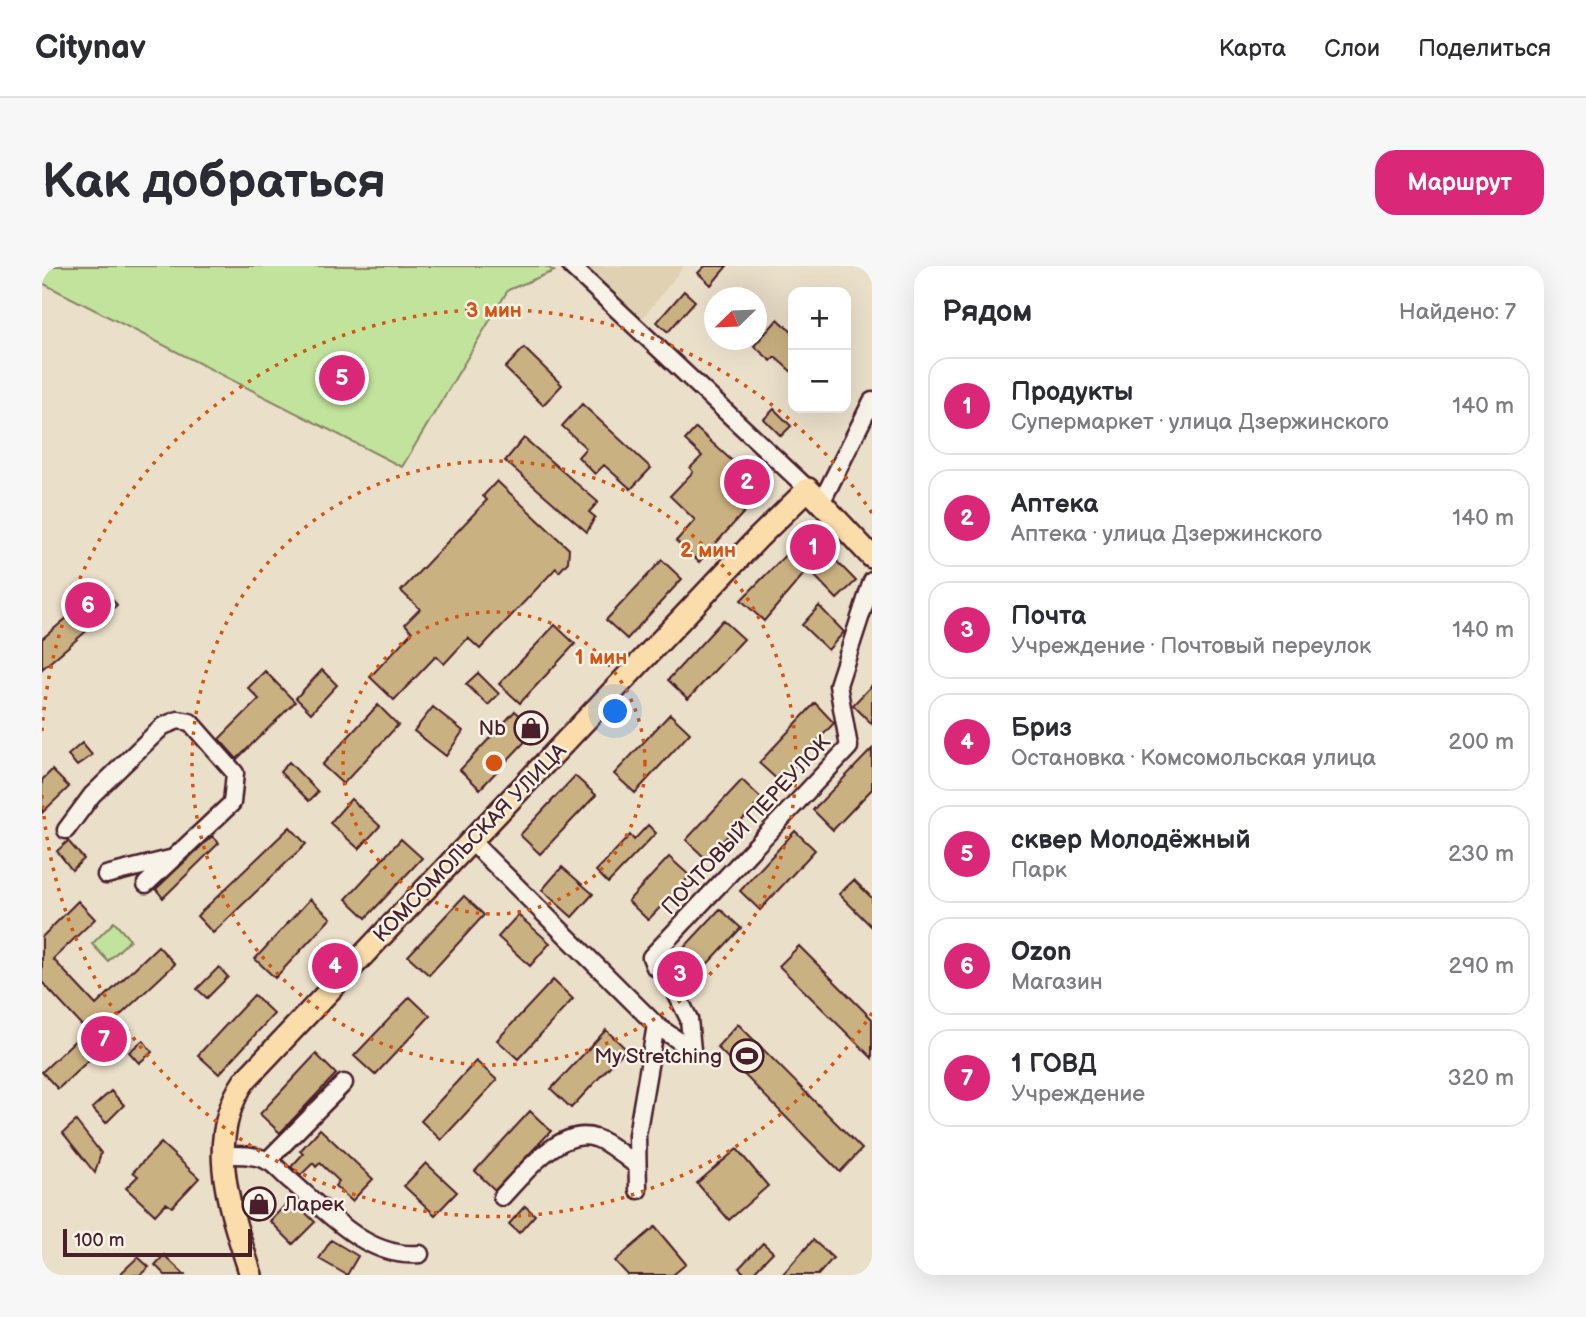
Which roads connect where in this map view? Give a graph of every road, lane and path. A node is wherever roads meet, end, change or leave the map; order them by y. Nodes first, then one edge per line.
1 (571, 266) edge
2 (872, 401) edge
3 (814, 496) junction
4 (872, 557) edge
5 (872, 581) edge
6 (66, 830) dead end
7 (471, 841) junction
8 (173, 859) junction
9 (106, 875) dead end
10 (146, 884) dead end
11 (655, 967) dead end
12 (676, 993) dead end
13 (656, 1025) junction
14 (344, 1083) dead end
15 (223, 1155) junction
16 (267, 1161) junction
17 (636, 1165) junction
18 (638, 1191) dead end
19 (502, 1196) dead end
20 (420, 1255) dead end
21 (251, 1275) edge

1 - 3 street
2 - 3 street
3 - 4 main road
3 - 7 main road, КОМСОМОЛЬСКАЯ УЛИЦА
5 - 11 street, ПОЧТОВЫЙ ПЕРЕУЛОК
6 - 8 street
7 - 13 street
7 - 15 main road, КОМСОМОЛЬСКАЯ УЛИЦА
8 - 9 street
8 - 10 street
12 - 13 street
13 - 17 street
14 - 16 street
15 - 16 street
15 - 21 main road, КОМСОМОЛЬСКАЯ УЛИЦА
16 - 20 street
17 - 18 street
17 - 19 street

